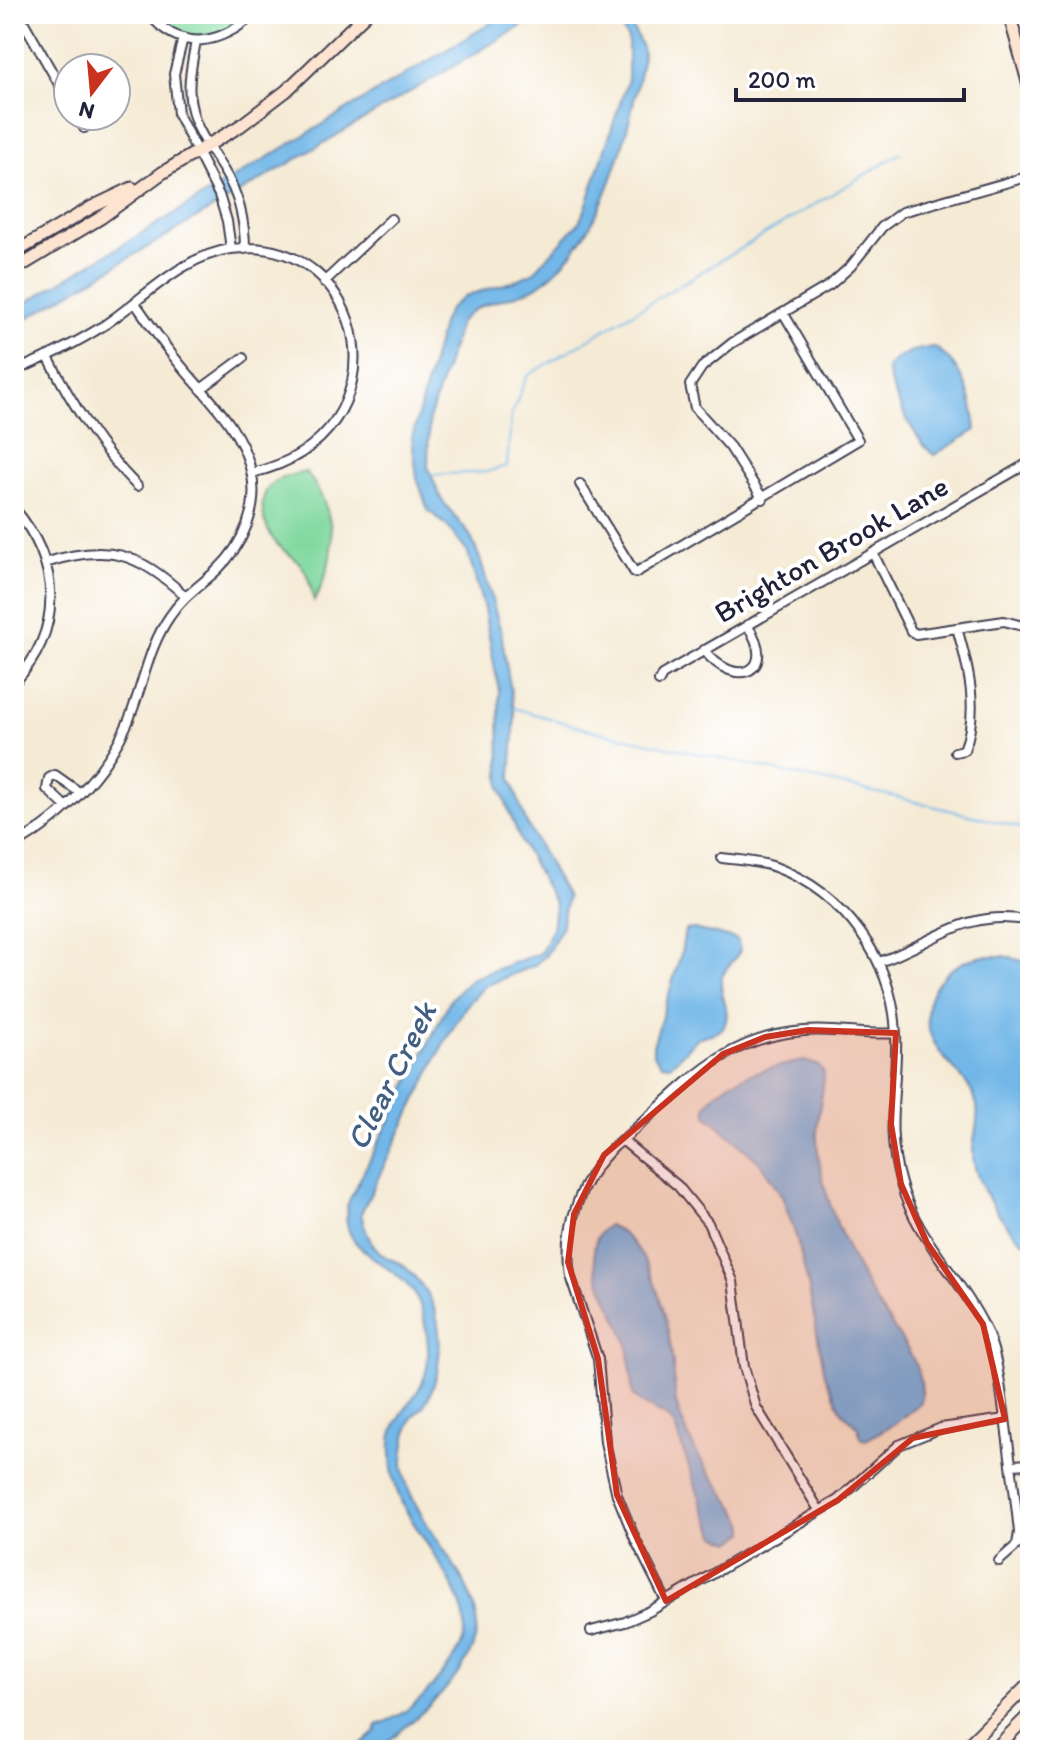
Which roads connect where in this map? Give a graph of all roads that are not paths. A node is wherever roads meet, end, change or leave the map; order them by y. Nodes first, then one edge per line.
1 (149, 14) edge
2 (255, 14) edge
3 (366, 14) edge
4 (1009, 14) edge
5 (20, 15) edge
6 (189, 39) junction
7 (52, 72) edge
8 (1030, 89) edge
9 (208, 145) junction
10 (197, 152) junction
11 (162, 173) junction
12 (1030, 176) edge
13 (391, 219) dead end
14 (231, 249) junction
15 (245, 249) junction
16 (14, 253) edge
17 (14, 270) edge
18 (324, 282) junction
19 (135, 303) junction
20 (784, 314) junction
21 (48, 357) junction
22 (243, 358) dead end
23 (14, 371) edge
24 (201, 389) junction
25 (1030, 462) edge
26 (252, 473) junction
27 (580, 484) dead end
28 (137, 486) dead end
29 (763, 499) junction
30 (14, 508) edge
31 (873, 553) junction
32 (45, 563) junction
33 (185, 596) junction
34 (747, 625) junction
35 (957, 628) junction
36 (1030, 628) edge
37 (704, 650) junction
38 (659, 681) dead end
39 (14, 683) edge
40 (955, 752) dead end
41 (79, 792) junction
42 (66, 807) junction
43 (14, 845) edge
44 (722, 858) dead end
45 (1030, 921) edge
46 (879, 962) junction
47 (896, 1033) junction
48 (622, 1140) junction
49 (1005, 1419) junction
50 (1030, 1464) edge
51 (1012, 1465) junction
52 (819, 1510) junction
53 (999, 1561) dead end
54 (666, 1601) junction
55 (591, 1631) dead end
56 (1030, 1683) edge
57 (1030, 1714) edge
58 (963, 1750) edge
59 (994, 1750) edge

1 - 6 street
2 - 6 street
3 - 9 main road
4 - 8 main road
5 - 7 street
6 - 9 street
6 - 10 street
9 - 10 main road
9 - 15 street
10 - 11 main road
10 - 14 street
11 - 16 main road
11 - 17 main road
12 - 20 street
13 - 18 street
14 - 15 street
14 - 19 street
15 - 18 street
18 - 26 street
19 - 21 street
19 - 24 street
20 - 29 street
20 - 29 street
21 - 23 street
21 - 28 street
22 - 24 street
24 - 26 street
25 - 31 street, Brighton Brook Lane
26 - 33 street
27 - 29 street
30 - 32 street
31 - 34 street, Brighton Brook Lane
31 - 35 street
32 - 33 street
32 - 39 street
33 - 41 street
34 - 37 street, Brighton Brook Lane
34 - 37 street
35 - 36 street
35 - 40 street
37 - 38 street, Brighton Brook Lane
41 - 42 street
41 - 42 street
42 - 43 street
44 - 46 street
45 - 46 street
46 - 47 street
47 - 48 street
47 - 49 street
48 - 52 street
48 - 54 street
49 - 51 street
49 - 52 street
50 - 51 street
51 - 53 street
52 - 54 street
54 - 55 street
56 - 58 main road
57 - 59 main road

